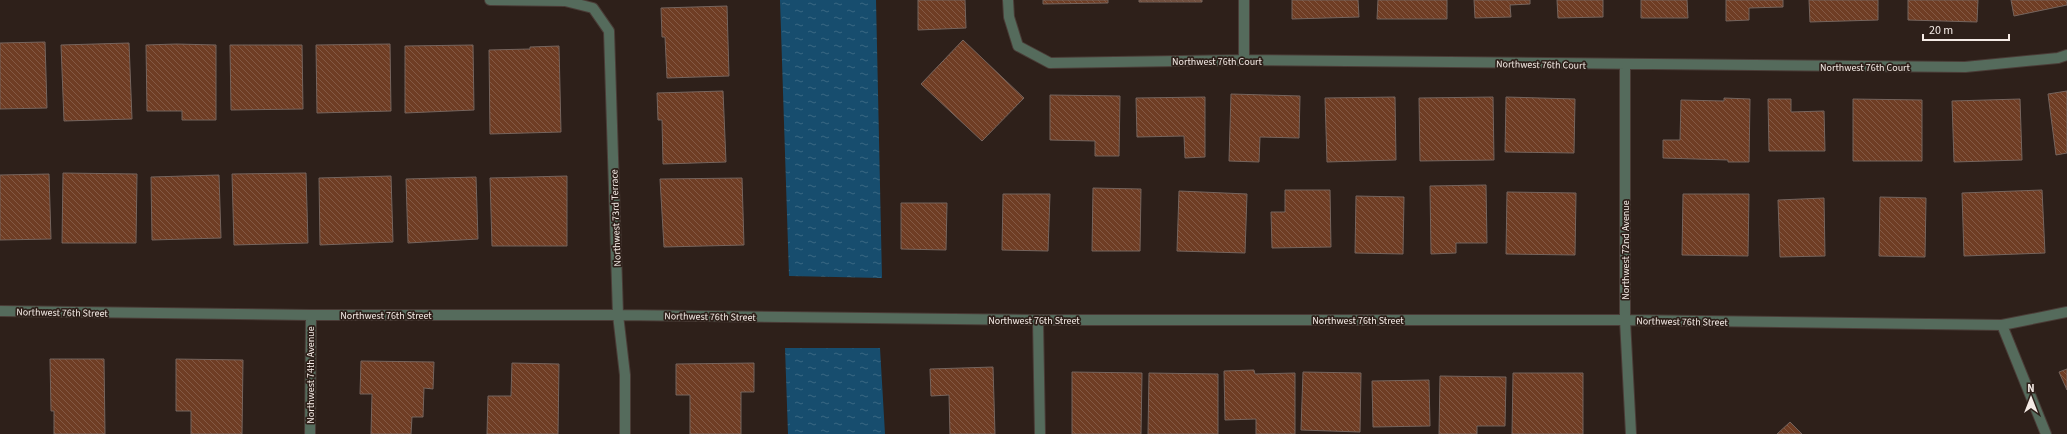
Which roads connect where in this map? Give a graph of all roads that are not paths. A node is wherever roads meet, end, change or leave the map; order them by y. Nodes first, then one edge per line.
1 (490, 0) edge
2 (1008, 0) edge
3 (1244, 0) edge
4 (2067, 55) edge
5 (1244, 60) junction
6 (1626, 65) junction
7 (0, 311) edge
8 (2067, 312) edge
9 (311, 315) junction
10 (618, 315) junction
11 (1038, 320) junction
12 (1626, 320) junction
13 (2002, 325) junction
14 (310, 434) edge
15 (625, 434) edge
16 (1040, 434) edge
17 (1631, 434) edge
18 (2046, 434) edge

1 - 10 street, Northwest 73rd Terrace
2 - 5 street, Northwest 76th Court
3 - 5 street
4 - 6 street, Northwest 76th Court
5 - 6 street, Northwest 76th Court
6 - 12 street, Northwest 72nd Avenue
7 - 9 street, Northwest 76th Street
8 - 13 street, Northwest 76th Street
9 - 10 street, Northwest 76th Street
9 - 14 street, Northwest 74th Avenue
10 - 11 street, Northwest 76th Street
10 - 15 street, Northwest 73rd Terrace
11 - 12 street, Northwest 76th Street
11 - 16 street
12 - 13 street, Northwest 76th Street
12 - 17 street, Northwest 72nd Avenue
13 - 18 street

